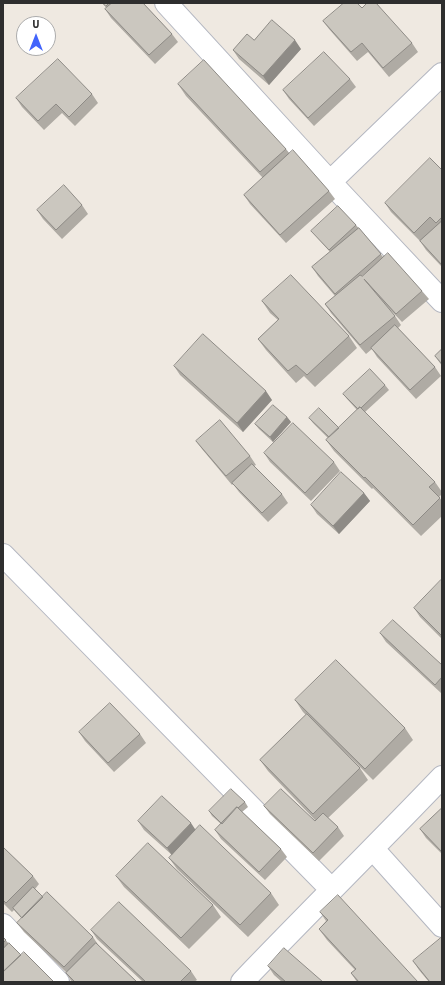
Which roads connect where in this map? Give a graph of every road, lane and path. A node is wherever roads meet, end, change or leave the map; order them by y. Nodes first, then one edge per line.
1 (166, 3) edge
2 (442, 74) edge
3 (330, 182) junction
4 (442, 301) edge
5 (3, 555) edge
6 (442, 777) edge
7 (373, 849) junction
8 (331, 889) junction
9 (3, 925) edge
10 (442, 926) edge
11 (58, 982) edge
12 (242, 982) edge

1 - 3 street
2 - 3 street
3 - 4 street
5 - 8 street
6 - 7 street
7 - 8 street
7 - 10 street
8 - 12 street
9 - 11 street

